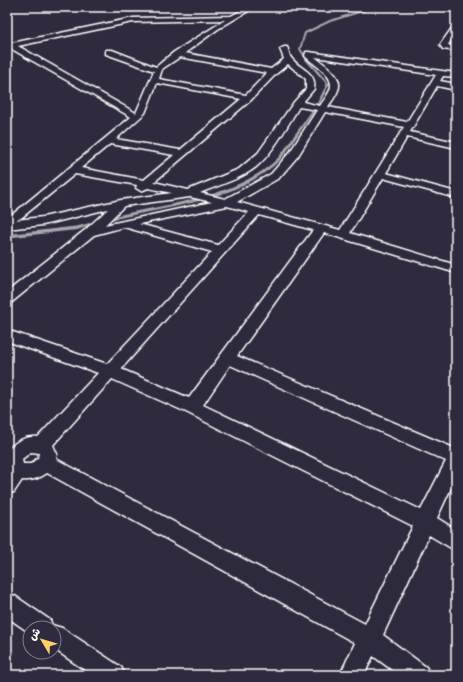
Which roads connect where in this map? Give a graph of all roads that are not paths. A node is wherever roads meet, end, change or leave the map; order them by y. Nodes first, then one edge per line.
1 (252, 7) edge
2 (233, 18) junction
3 (456, 26) edge
4 (9, 45) edge
5 (284, 49) dead end
6 (456, 49) edge
7 (108, 52) dead end
8 (177, 54) junction
9 (288, 60) junction
10 (158, 70) junction
11 (273, 72) junction
12 (441, 73) junction
13 (456, 75) edge
14 (153, 80) junction
15 (435, 83) junction
16 (456, 87) edge
17 (248, 98) junction
18 (302, 105) junction
19 (322, 108) junction
20 (137, 118) junction
21 (407, 129) junction
22 (109, 141) junction
23 (456, 144) edge
24 (182, 153) junction
25 (73, 170) junction
26 (379, 174) junction
27 (147, 184) junction
28 (191, 195) junction
29 (456, 195) edge
30 (222, 202) junction
31 (121, 204) junction
32 (257, 210) junction
33 (7, 220) edge
34 (124, 223) junction
35 (7, 225) edge
36 (321, 228) junction
37 (94, 229) junction
38 (343, 235) junction
39 (220, 250) junction
40 (456, 269) edge
41 (7, 299) edge
42 (7, 335) edge
43 (228, 358) junction
44 (110, 371) junction
45 (192, 407) junction
46 (44, 454) junction
47 (456, 457) edge
48 (12, 466) edge
49 (425, 522) junction
50 (456, 541) edge
51 (7, 604) edge
52 (30, 620) edge
53 (370, 639) junction
54 (62, 641) edge
55 (113, 675) edge
56 (352, 675) edge
57 (418, 675) edge

1 - 2 street
2 - 4 street
2 - 8 street
3 - 6 street
4 - 20 street
5 - 9 street
7 - 10 street
8 - 10 street
8 - 11 street
9 - 11 street
9 - 18 street
10 - 14 street
11 - 17 street
12 - 13 street
12 - 15 street
12 - 19 street
14 - 17 street
14 - 20 street
15 - 16 street
15 - 21 street
17 - 24 street
18 - 19 street
18 - 28 street
19 - 21 street
19 - 30 street
20 - 22 street
21 - 23 street
21 - 26 street
22 - 24 street
22 - 25 street
24 - 27 street
25 - 27 street
25 - 33 street
26 - 29 street
26 - 38 street
27 - 28 street
27 - 31 street
28 - 30 street
28 - 31 street
30 - 32 street
30 - 34 street
31 - 35 street
31 - 37 street
32 - 36 street
32 - 39 street
34 - 37 street
34 - 39 street
36 - 38 street
36 - 43 street
37 - 41 street
38 - 40 street
39 - 44 street
42 - 44 street
43 - 45 street
43 - 47 street
44 - 45 street
44 - 46 street
45 - 49 street
46 - 48 street
46 - 48 street
46 - 53 street
47 - 49 street
49 - 50 street
49 - 53 street
51 - 52 street
53 - 56 street
53 - 57 street
54 - 55 street

